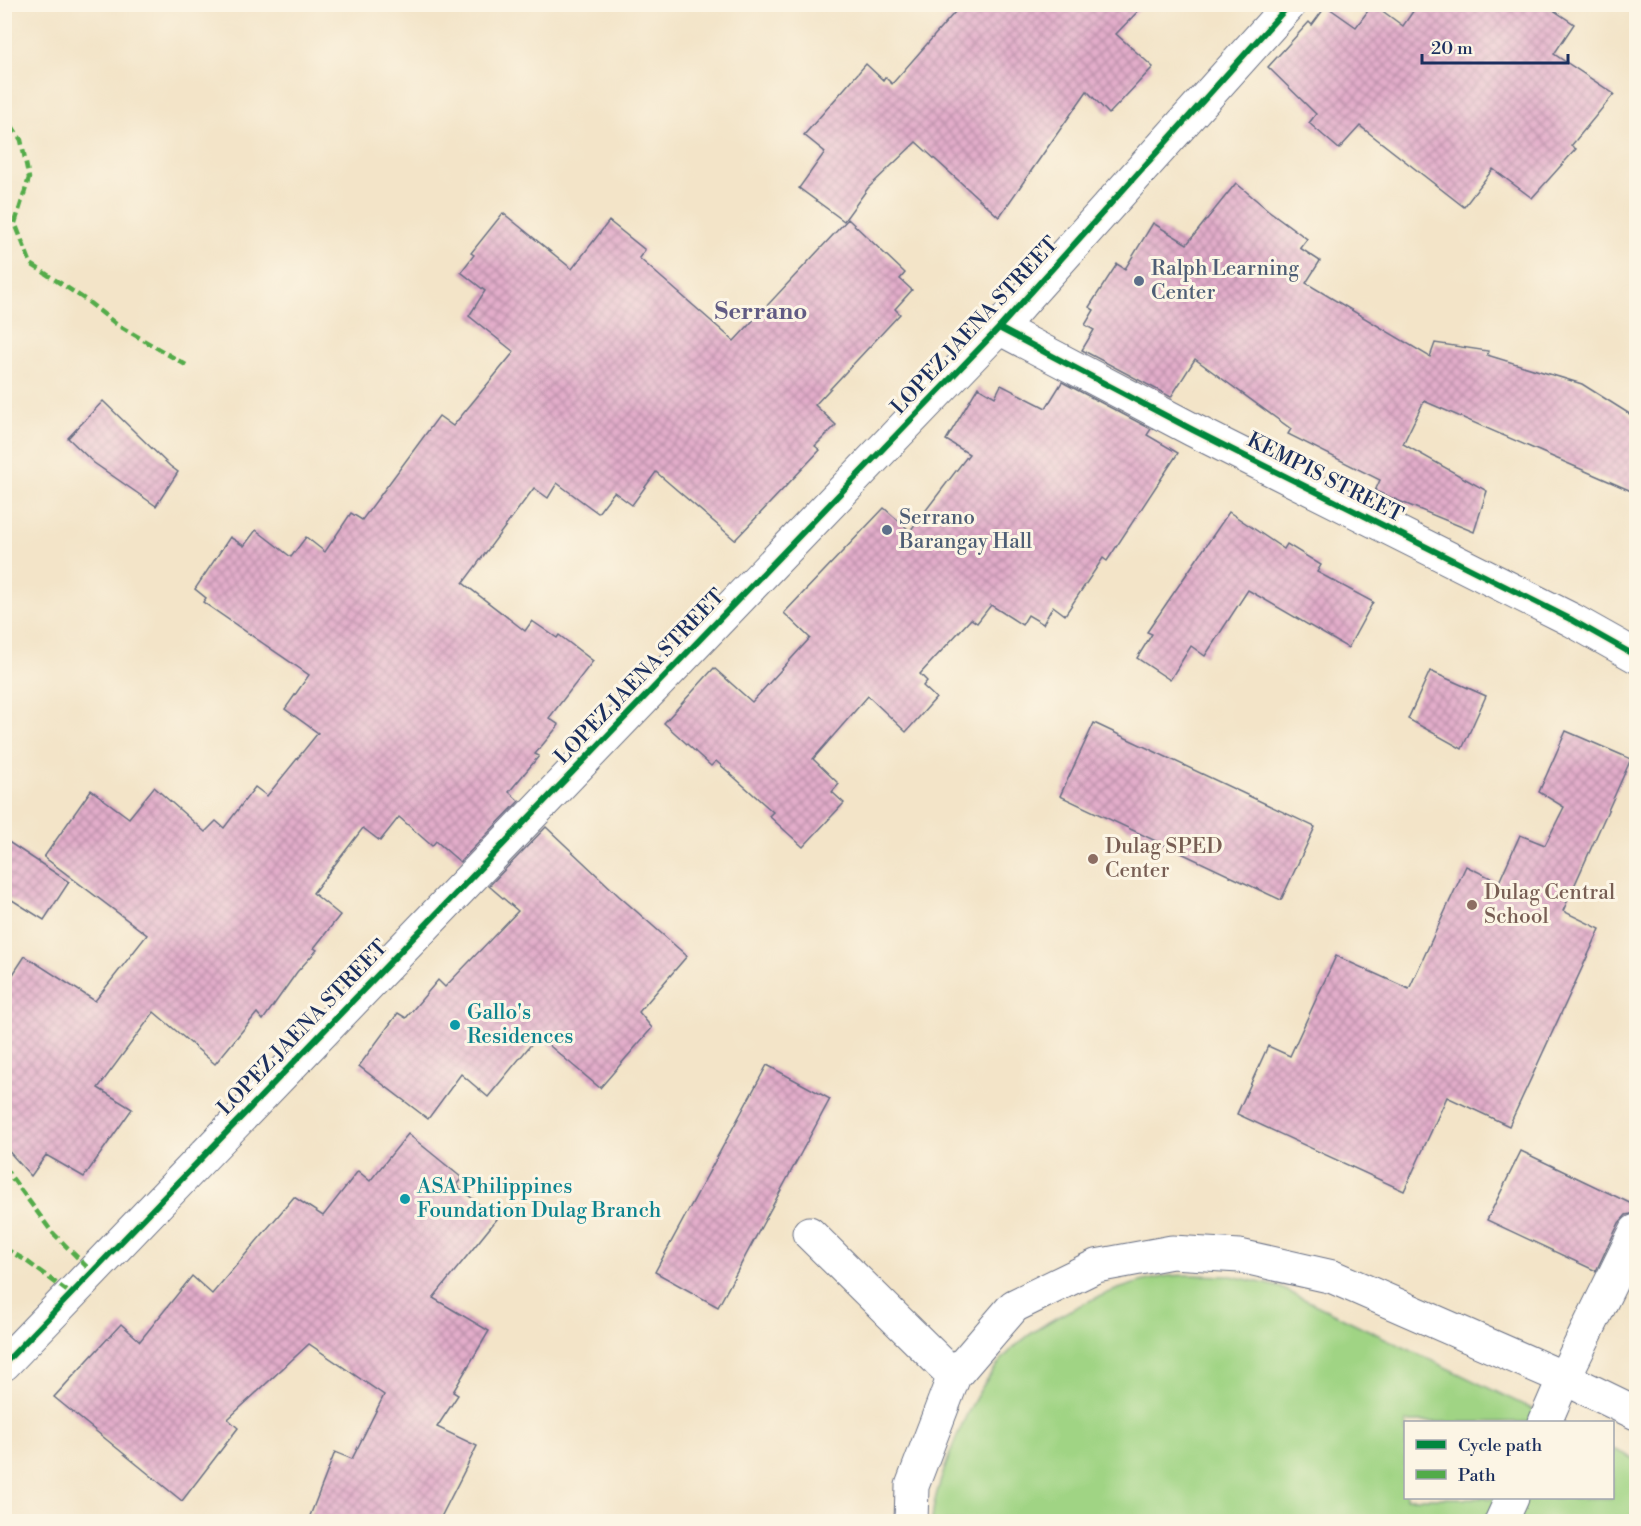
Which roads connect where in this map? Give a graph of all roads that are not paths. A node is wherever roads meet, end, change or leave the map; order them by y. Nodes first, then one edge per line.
1 (1290, 4) edge
2 (999, 328) junction
3 (1636, 656) edge
4 (1636, 1231) edge
5 (809, 1233) dead end
6 (4, 1365) edge
7 (954, 1376) junction
8 (1564, 1378) junction
9 (1636, 1413) edge
10 (1545, 1421) edge
11 (912, 1486) junction
12 (1511, 1499) edge
13 (887, 1521) edge
14 (911, 1521) edge
15 (1501, 1521) edge

1 - 2 street, LOPEZ JAENA STREET
2 - 3 street, KEMPIS STREET
2 - 6 street, LOPEZ JAENA STREET
4 - 8 street
5 - 7 street
7 - 8 street
7 - 11 street
8 - 9 street
8 - 10 street
11 - 13 street
11 - 14 street
12 - 15 street

